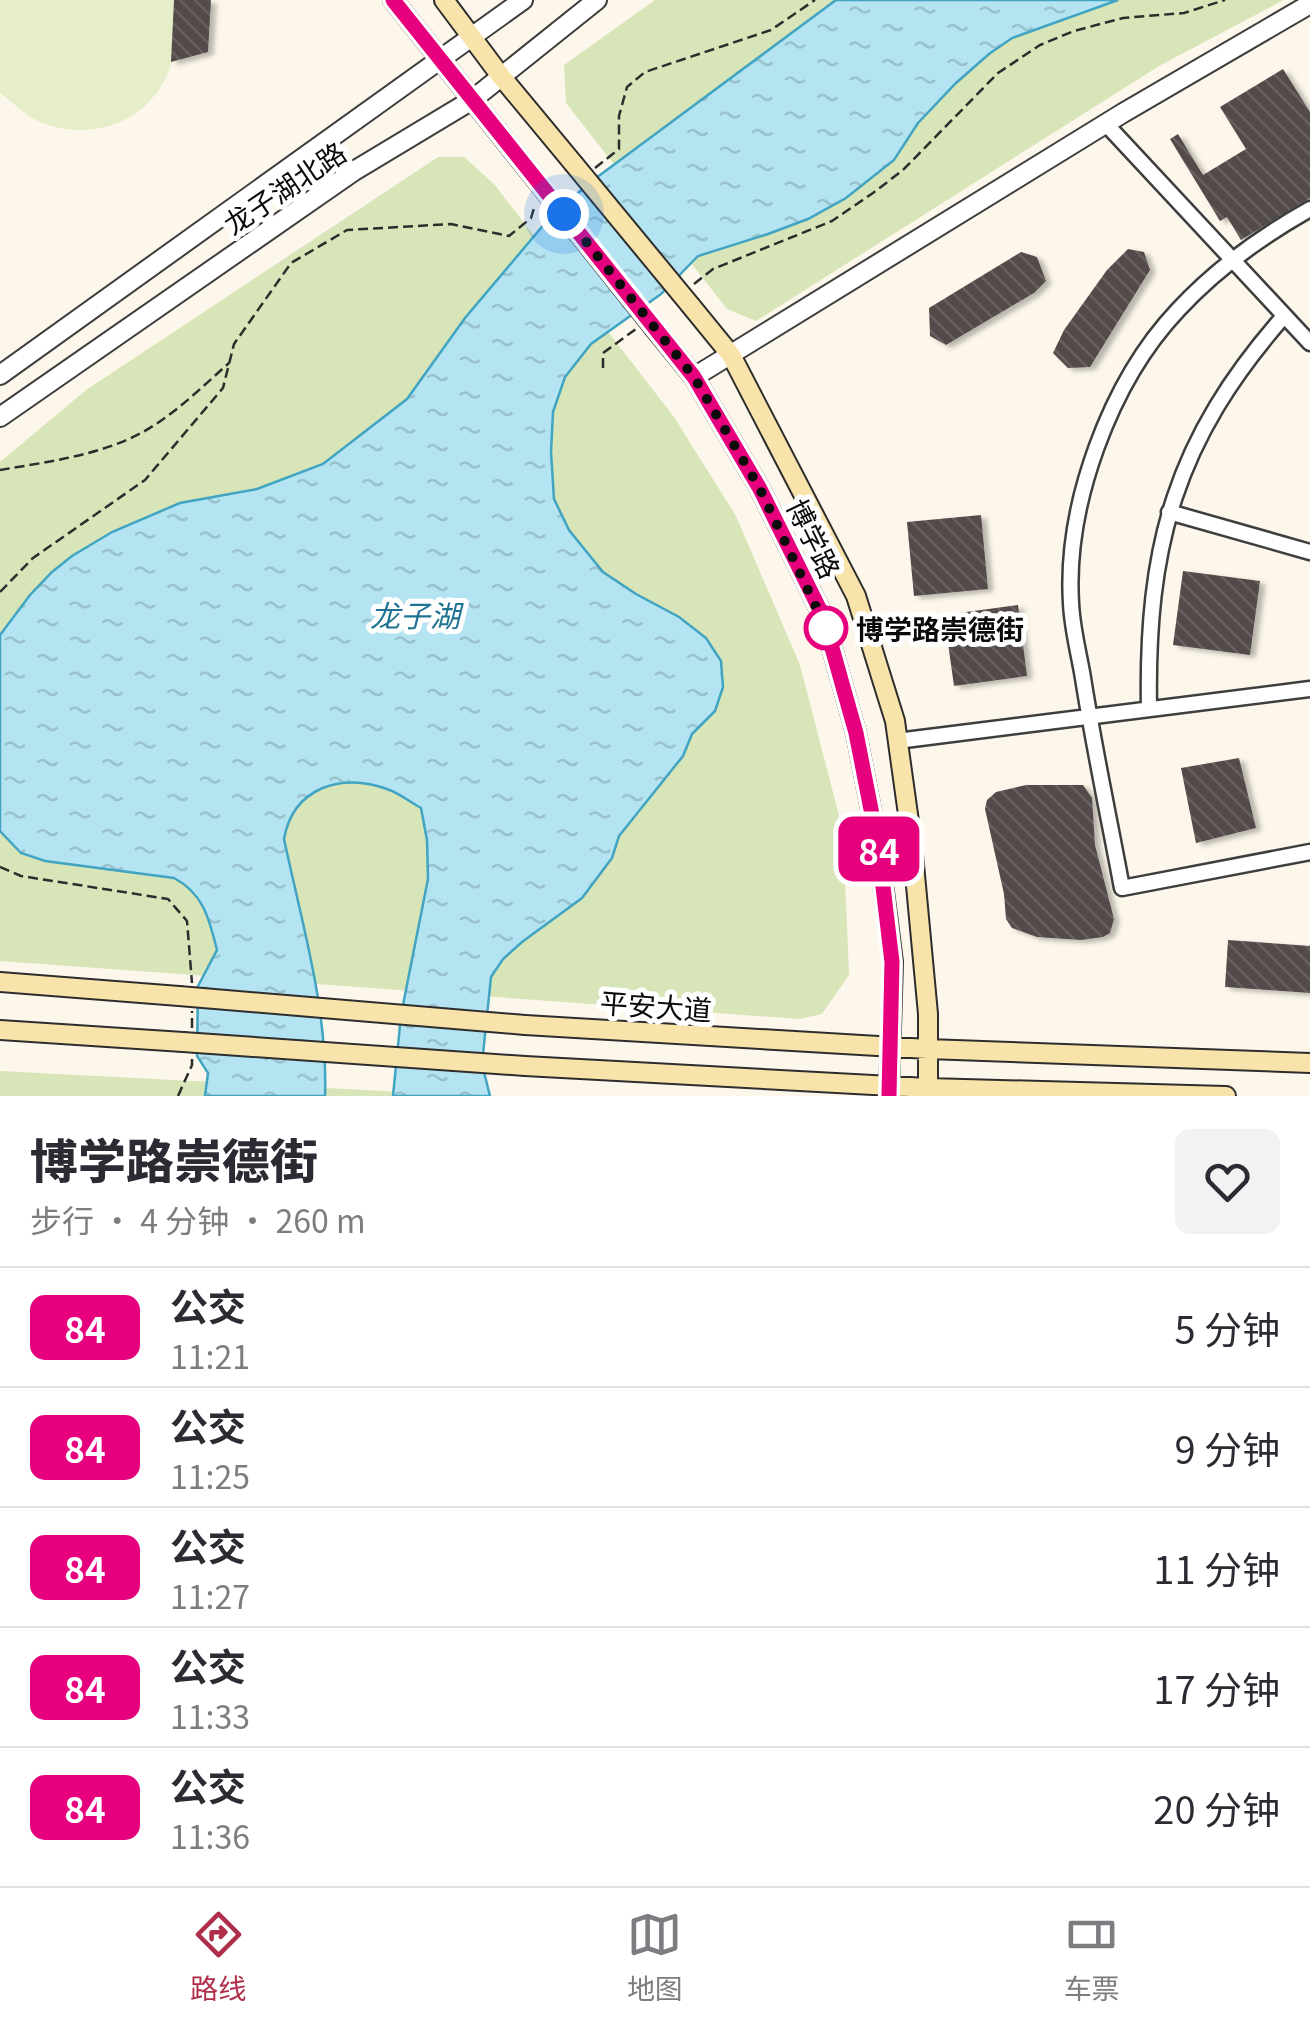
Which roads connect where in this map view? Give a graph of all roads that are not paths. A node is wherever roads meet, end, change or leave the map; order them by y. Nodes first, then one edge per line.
1 (393, 0) edge
2 (444, 0) edge
3 (522, 0) edge
4 (598, 0) edge
5 (1310, 4) edge
6 (472, 35) junction
7 (440, 58) junction
8 (500, 75) junction
9 (472, 100) junction
10 (1106, 124) junction
11 (1310, 209) edge
12 (1234, 260) junction
13 (1284, 316) junction
14 (1310, 343) edge
15 (731, 355) junction
16 (0, 375) edge
17 (694, 377) junction
18 (0, 417) edge
19 (1169, 512) junction
20 (1310, 552) edge
21 (1310, 689) edge
22 (1149, 710) junction
23 (1089, 717) junction
24 (897, 740) junction
25 (1310, 852) edge
26 (0, 982) edge
27 (0, 1030) edge
28 (892, 1047) junction
29 (928, 1050) junction
30 (1310, 1063) edge
31 (889, 1091) edge
32 (928, 1092) edge
33 (1226, 1096) edge

1 - 7 main road, 博学路
2 - 6 main road, 博学路
3 - 6 street, 龙子湖北路
4 - 8 street, 龙子湖北路
5 - 10 street
6 - 7 street, 龙子湖北路
6 - 8 main road, 博学路
7 - 9 main road, 博学路
7 - 16 street, 龙子湖北路
8 - 9 street, 龙子湖北路
8 - 15 main road, 博学路, bridge
9 - 17 main road, 博学路, bridge
9 - 18 street, 龙子湖北路
10 - 12 street
10 - 15 street
11 - 12 street
12 - 13 street
12 - 23 street
13 - 14 street
13 - 19 street
15 - 17 street
15 - 24 main road, 博学路
17 - 28 main road, 博学路
19 - 20 street
19 - 22 street
21 - 22 street
22 - 23 street
23 - 24 street
23 - 25 street
24 - 29 main road, 博学路
26 - 28 main road, 平安大道, bridge
27 - 31 main road, bridge
28 - 29 main road, 平安大道
28 - 31 main road, 博学路
29 - 30 main road, 平安大道
29 - 32 main road, 博学路
31 - 32 main road
32 - 33 main road

